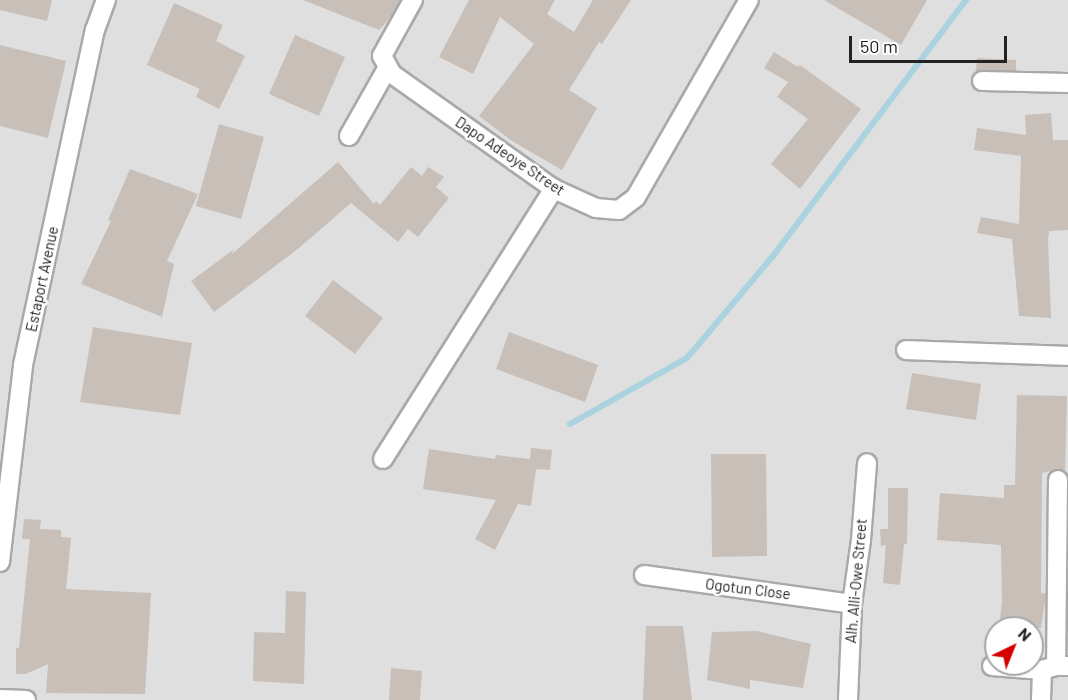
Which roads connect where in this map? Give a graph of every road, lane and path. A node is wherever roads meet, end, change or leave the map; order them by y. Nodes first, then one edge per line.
1 (106, 0) edge
2 (414, 0) edge
3 (749, 0) edge
4 (388, 67) junction
5 (982, 81) dead end
6 (1068, 83) edge
7 (349, 136) dead end
8 (554, 189) junction
9 (906, 350) dead end
10 (1068, 356) edge
11 (383, 459) dead end
12 (867, 463) dead end
13 (1058, 480) dead end
14 (0, 562) edge
15 (644, 574) dead end
16 (852, 604) junction
17 (1055, 667) edge
18 (0, 699) edge
19 (27, 700) edge
20 (848, 700) edge
21 (1041, 700) edge

1 - 14 street, Estaport Avenue
2 - 4 street
3 - 8 street, Dapo Adeoye Street
4 - 7 street
4 - 8 street, Dapo Adeoye Street
5 - 6 street
8 - 11 street
9 - 10 street
12 - 16 street, Alh. Alli-Owe Street
13 - 17 street
15 - 16 street, Ogotun Close
16 - 20 street, Alh. Alli-Owe Street
17 - 21 street
18 - 19 street

